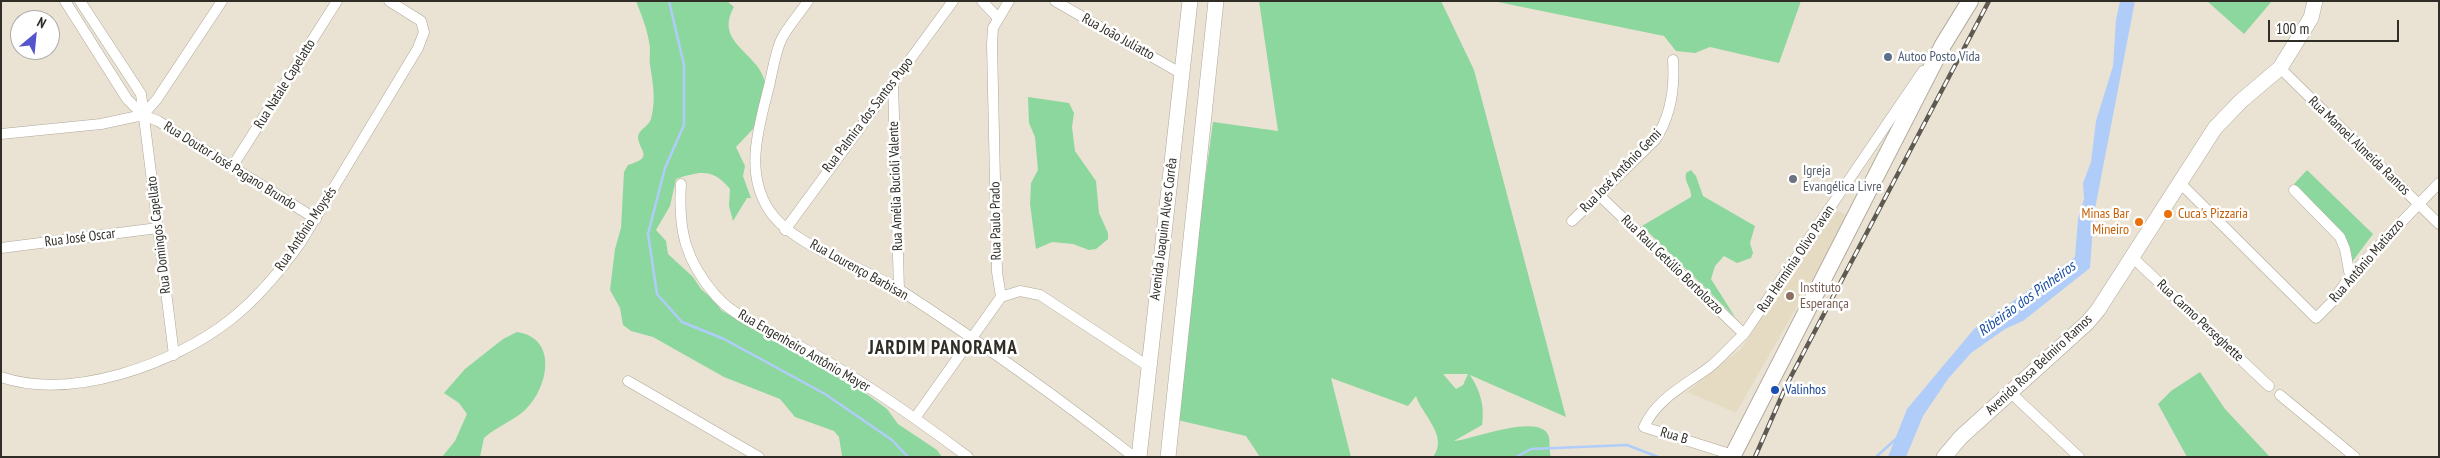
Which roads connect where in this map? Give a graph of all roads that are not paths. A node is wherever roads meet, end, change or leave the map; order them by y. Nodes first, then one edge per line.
1 (65, 1) edge
2 (80, 1) edge
3 (222, 1) edge
4 (337, 1) edge
5 (389, 1) edge
6 (808, 1) edge
7 (953, 1) edge
8 (982, 1) edge
9 (1009, 1) edge
10 (1054, 1) edge
11 (1190, 1) edge
12 (1216, 1) edge
13 (1970, 1) edge
14 (2316, 1) edge
15 (998, 18) junction
16 (1943, 45) junction
17 (1673, 60) dead end
18 (2280, 68) junction
19 (1182, 74) junction
20 (893, 82) junction
21 (143, 115) junction
22 (1, 134) edge
23 (232, 167) junction
24 (2180, 183) junction
25 (681, 184) dead end
26 (2439, 184) edge
27 (2294, 190) dead end
28 (1600, 196) junction
29 (2418, 203) junction
30 (316, 219) junction
31 (1572, 222) dead end
32 (2439, 224) edge
33 (158, 228) junction
34 (785, 230) junction
35 (1, 248) edge
36 (2131, 256) junction
37 (2350, 276) junction
38 (899, 290) junction
39 (1001, 296) junction
40 (1744, 334) junction
41 (971, 337) junction
42 (174, 355) junction
43 (1148, 366) junction
44 (1, 377) edge
45 (628, 382) dead end
46 (2269, 386) dead end
47 (2012, 394) junction
48 (2280, 395) dead end
49 (915, 418) junction
50 (1644, 427) joint
51 (1733, 456) edge
52 (759, 457) edge
53 (968, 457) edge
54 (1134, 457) edge
55 (1139, 457) edge
56 (1168, 457) edge
57 (1944, 457) edge
58 (2079, 457) edge
59 (2355, 457) edge

1 - 21 street, Rua Doutor José Pagano Brundo
2 - 21 street
3 - 21 street
4 - 23 street, Rua Natale Capelatto
5 - 30 street, Rua Antônio Moysés
6 - 34 street, Rua Lourenço Barbisan
7 - 20 street, Rua Palmira dos Santos Pupo
8 - 15 street
9 - 15 street, Rua Paulo Prado
10 - 19 street, Rua João Juliatto
11 - 19 main road, Avenida Joaquim Alves Corrêa
12 - 56 main road, Avenida Joaquim Alves Corrêa
13 - 16 main road
14 - 18 main road, Avenida Rosa Belmiro Ramos
15 - 39 street, Rua Paulo Prado
16 - 40 street, Rua Hermínia Olivo Pavan
16 - 51 main road
17 - 28 street, Rua José Antônio Gemi
18 - 24 main road, Avenida Rosa Belmiro Ramos
18 - 29 street, Rua Manoel Almeida Ramos
19 - 43 main road, Avenida Joaquim Alves Corrêa
20 - 34 street, Rua Palmira dos Santos Pupo
20 - 38 street, Rua Amélia Bucioli Valente
21 - 22 street
21 - 23 street, Rua Doutor José Pagano Brundo
21 - 33 street, Rua Domingos Capellato
23 - 30 street, Rua Doutor José Pagano Brundo
24 - 36 main road, Avenida Rosa Belmiro Ramos
24 - 37 street, Rua Antônio Matiazzo
25 - 49 street, Rua Engenheiro Antônio Mayer
26 - 29 street, Rua Antônio Matiazzo
27 - 37 street
28 - 31 street, Rua José Antônio Gemi
28 - 40 street, Rua Raul Getúlio Bortolozzo
29 - 32 street, Rua Manoel Almeida Ramos
29 - 37 street, Rua Antônio Matiazzo
30 - 42 street, Rua Antônio Moysés
33 - 35 street, Rua José Oscar
33 - 42 street, Rua Domingos Capellato
34 - 38 street, Rua Lourenço Barbisan
36 - 46 street, Rua Carmo Perseghette
36 - 47 main road, Avenida Rosa Belmiro Ramos
38 - 41 street, Rua Lourenço Barbisan
39 - 41 street
39 - 43 street
40 - 50 street, Rua Hermínia Olivo Pavan
41 - 49 street
41 - 54 street, Rua Lourenço Barbisan
42 - 44 street, Rua Antônio Moysés
43 - 55 main road, Avenida Joaquim Alves Corrêa
45 - 52 street
47 - 57 main road, Avenida Rosa Belmiro Ramos
47 - 58 street
48 - 59 street
49 - 53 street, Rua Engenheiro Antônio Mayer
50 - 51 street, Rua B

